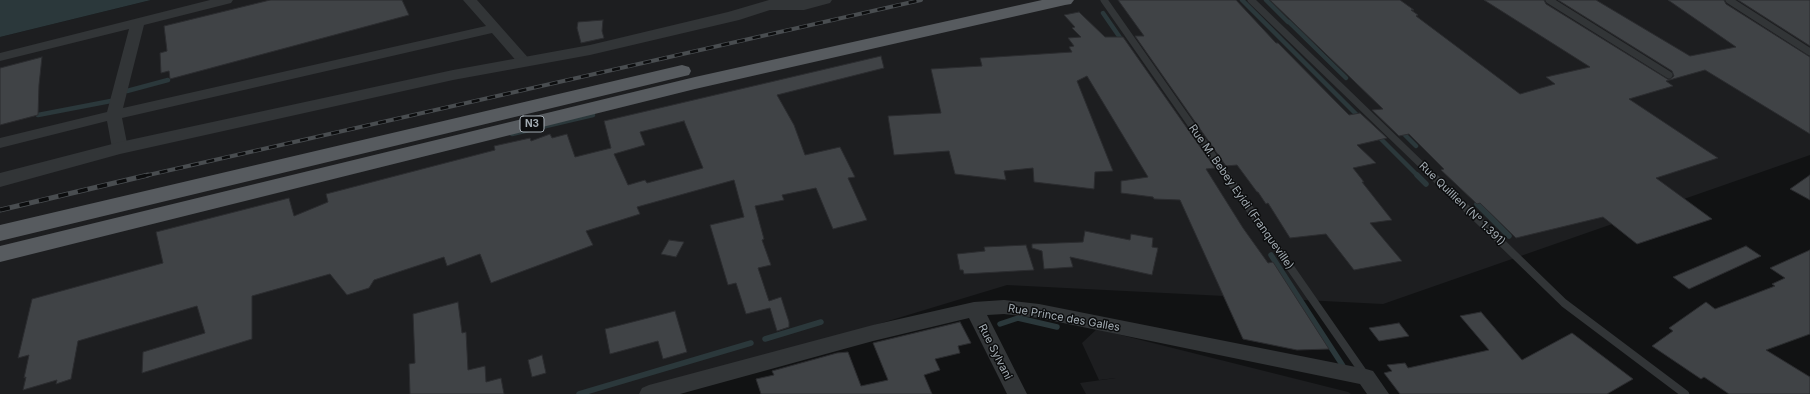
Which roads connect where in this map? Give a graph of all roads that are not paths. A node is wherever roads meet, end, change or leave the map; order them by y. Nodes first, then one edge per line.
1 (226, 0) edge
2 (470, 0) edge
3 (824, 0) edge
4 (999, 0) edge
5 (1065, 0) edge
6 (1104, 0) edge
7 (1250, 0) edge
8 (1549, 0) edge
9 (1729, 0) edge
10 (798, 2) edge
11 (138, 22) junction
12 (495, 28) junction
13 (1810, 52) edge
14 (0, 57) edge
15 (524, 61) junction
16 (1669, 76) dead end
17 (114, 115) junction
18 (0, 143) edge
19 (120, 148) junction
20 (0, 180) edge
21 (0, 233) edge
22 (0, 254) edge
23 (974, 309) junction
24 (1366, 377) junction
25 (649, 394) edge
26 (1017, 394) edge
27 (1379, 394) edge
28 (1685, 394) edge

1 - 11 street
2 - 12 street
3 - 10 street
4 - 21 highway, N3
5 - 22 highway, N3
6 - 24 lane, Rue M. Bebey Eyidi (Franqueville)
7 - 28 lane, Rue Quillien (N° 1.391)
8 - 16 lane
9 - 13 lane
10 - 15 street
11 - 14 street
11 - 17 street
12 - 15 street
12 - 17 street
15 - 19 street
17 - 18 street
17 - 19 street
19 - 20 street
23 - 24 street, Rue Prince des Galles
23 - 25 street, Rue Prince des Galles
23 - 26 street, Rue Sylvani
24 - 27 street, Rue M. Bebey Eyidi (Franqueville)

